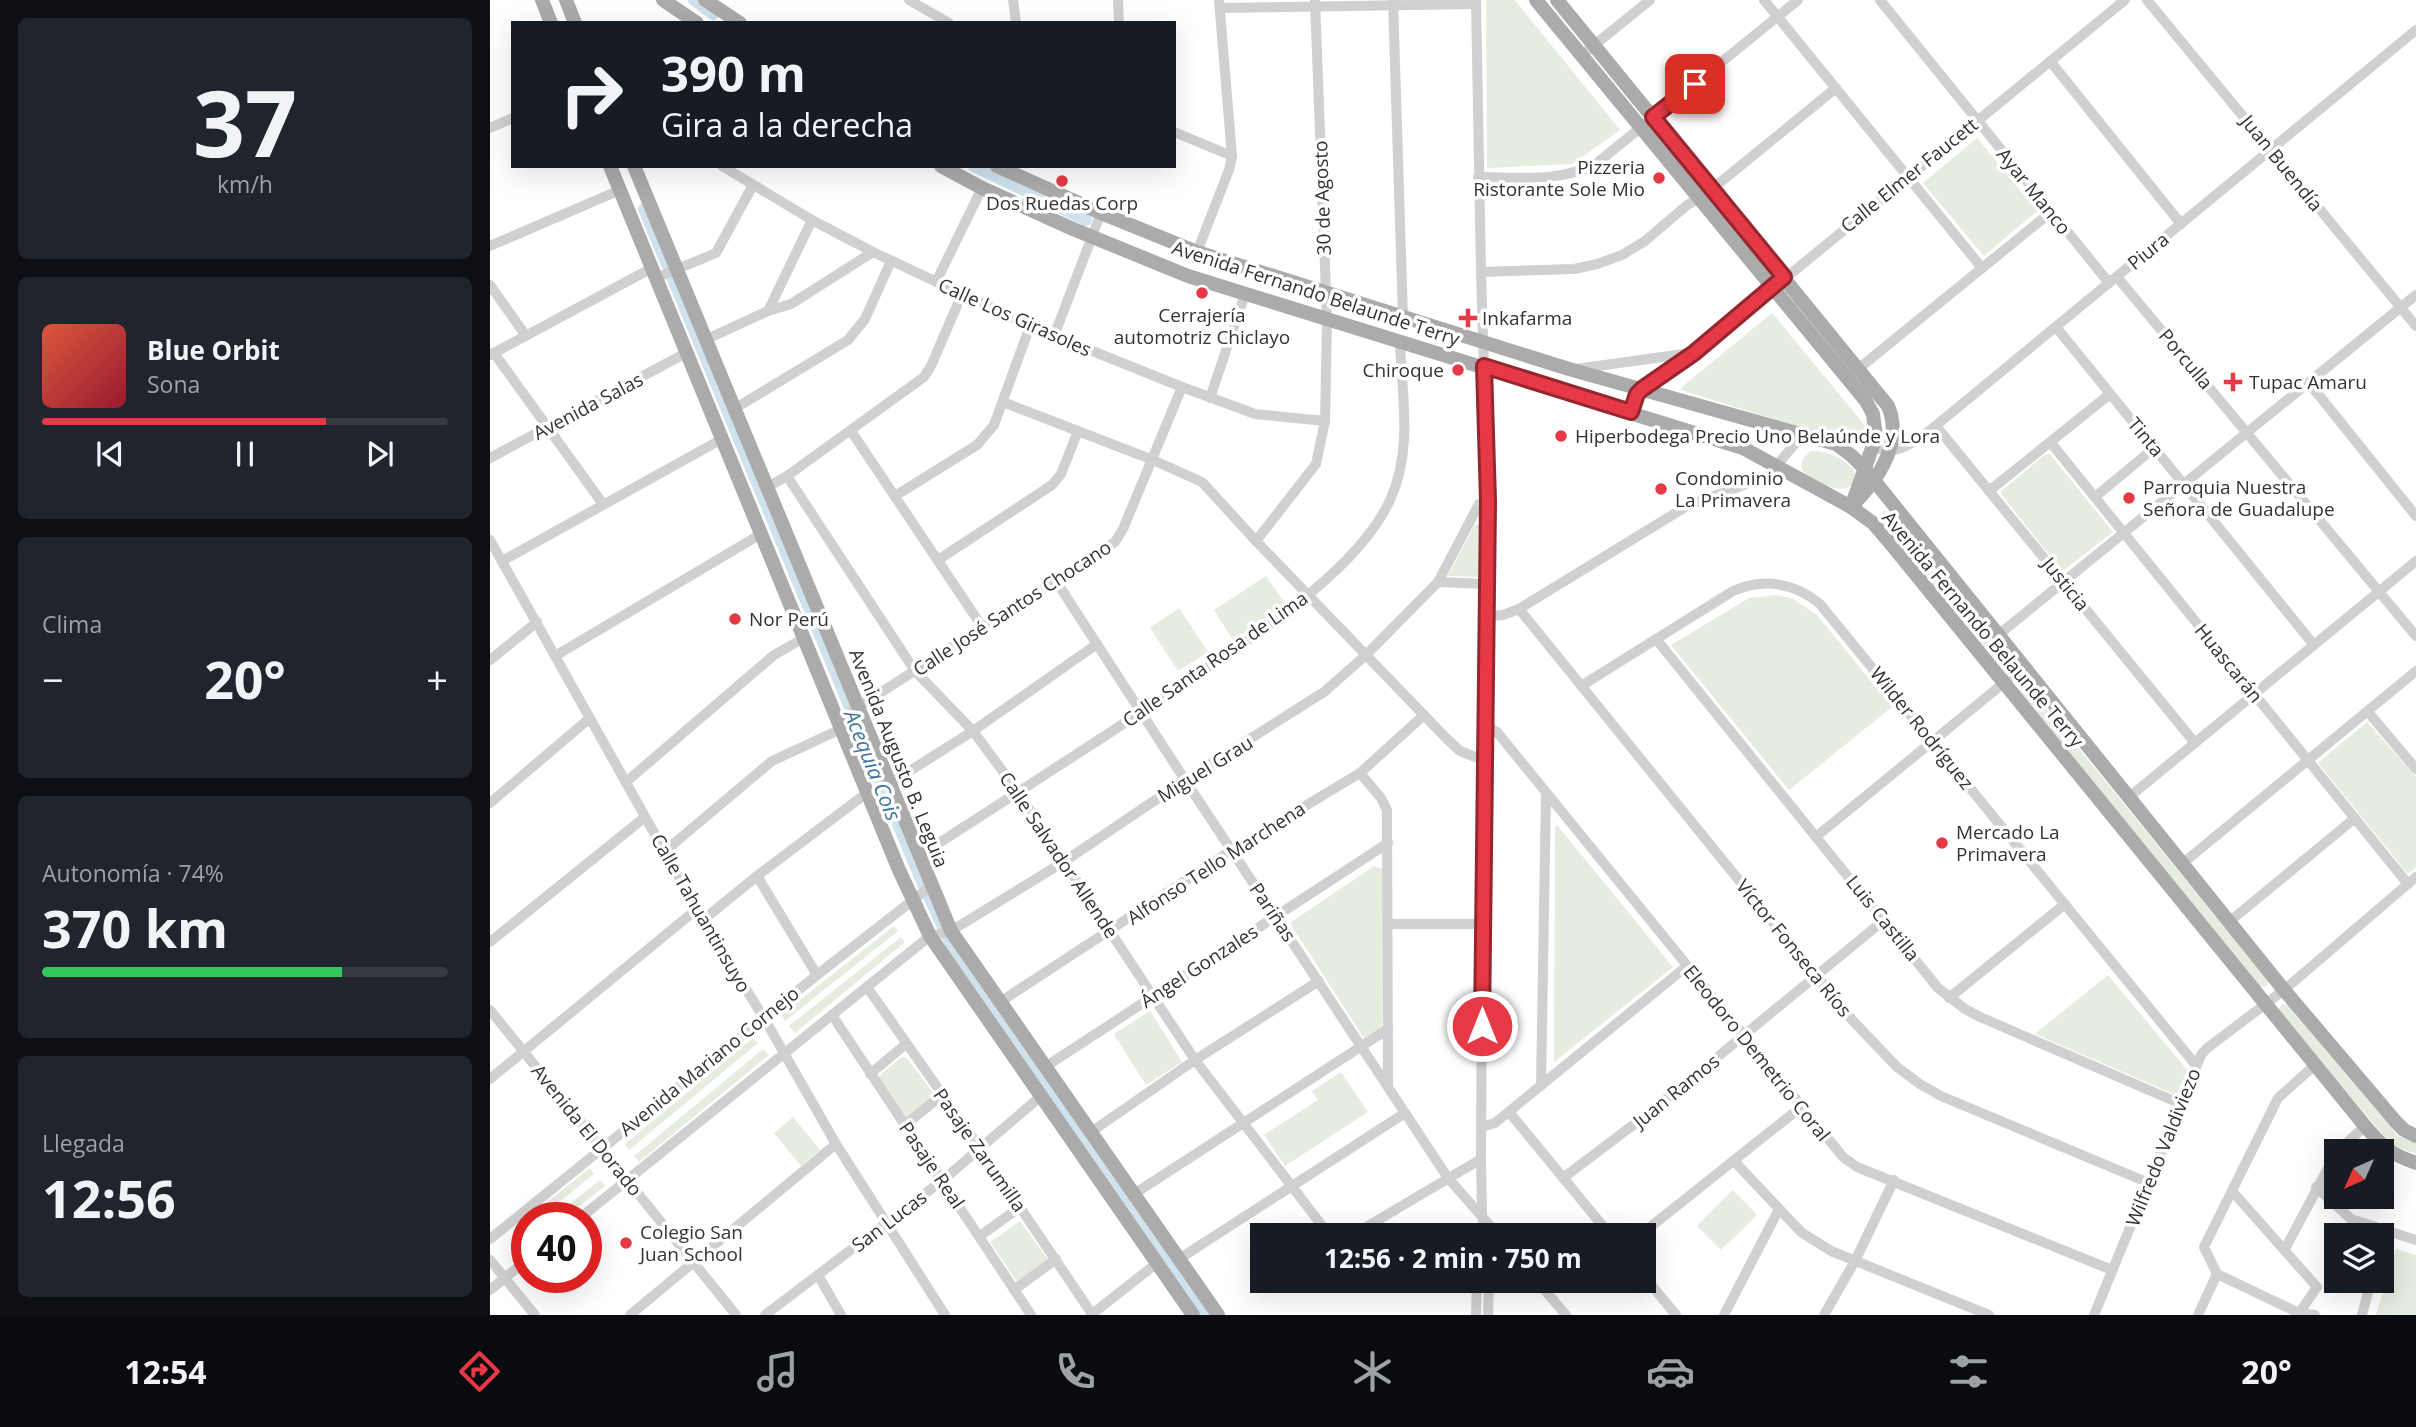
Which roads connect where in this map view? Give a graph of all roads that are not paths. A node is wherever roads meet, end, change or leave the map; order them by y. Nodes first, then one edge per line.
1 (542, 0) edge
2 (566, 0) edge
3 (663, 0) edge
4 (705, 0) edge
5 (909, 0) edge
6 (1013, 0) edge
7 (1118, 0) edge
8 (1536, 0) edge
9 (1557, 0) edge
10 (1650, 0) edge
11 (1764, 0) edge
12 (1798, 0) edge
13 (1880, 0) edge
14 (2125, 0) edge
15 (2147, 0) edge
16 (1476, 2) edge
17 (1315, 3) edge
18 (1393, 3) edge
19 (1219, 4) edge
20 (1778, 16) junction
21 (550, 21) edge
22 (574, 21) edge
23 (694, 21) edge
24 (737, 21) edge
25 (946, 21) edge
26 (1016, 21) edge
27 (1119, 21) edge
28 (2416, 30) edge
29 (1594, 45) junction
30 (1582, 55) junction
31 (2050, 61) junction
32 (1836, 88) junction
33 (511, 119) edge
34 (1977, 120) junction
35 (1647, 122) junction
36 (490, 128) edge
37 (1176, 133) edge
38 (2271, 150) junction
39 (1232, 156) junction
40 (611, 168) edge
41 (635, 168) edge
42 (729, 168) edge
43 (945, 168) edge
44 (1001, 168) edge
45 (1908, 176) junction
46 (1478, 177) junction
47 (754, 185) junction
48 (982, 188) junction
49 (1712, 189) junction
50 (620, 190) junction
51 (1699, 197) junction
52 (2051, 212) junction
53 (1101, 213) junction
54 (812, 220) junction
55 (2181, 224) junction
56 (1092, 237) junction
57 (490, 246) edge
58 (873, 252) junction
59 (1198, 252) junction
60 (891, 261) junction
61 (1982, 268) junction
62 (675, 269) junction
63 (1481, 272) junction
64 (655, 274) junction
65 (1784, 277) junction
66 (2113, 280) junction
67 (936, 282) junction
68 (490, 285) edge
69 (1772, 288) junction
70 (1245, 294) junction
71 (1326, 294) junction
72 (961, 295) junction
73 (2416, 295) edge
74 (2401, 308) junction
75 (768, 311) junction
76 (1403, 318) junction
77 (1327, 321) junction
78 (1030, 326) junction
79 (2416, 326) edge
80 (2056, 327) junction
81 (526, 336) junction
82 (1054, 336) junction
83 (705, 340) junction
84 (1400, 343) junction
85 (1483, 343) junction
86 (686, 353) junction
87 (1694, 353) junction
88 (492, 354) edge
89 (1484, 366) junction
90 (1569, 369) junction
91 (1853, 373) junction
92 (2309, 383) junction
93 (1182, 387) junction
94 (1642, 389) junction
95 (2110, 394) junction
96 (1210, 398) junction
97 (1003, 402) junction
98 (734, 409) junction
99 (1631, 412) junction
100 (1325, 421) junction
101 (1936, 426) junction
102 (547, 428) junction
103 (851, 430) junction
104 (1078, 431) junction
105 (2247, 433) junction
106 (1803, 434) junction
107 (722, 439) junction
108 (2051, 443) junction
109 (2154, 447) junction
110 (1872, 449) junction
111 (1889, 452) junction
112 (490, 458) edge
113 (1153, 460) junction
114 (1778, 466) junction
115 (1864, 468) junction
116 (787, 476) junction
117 (1873, 482) junction
118 (2185, 484) junction
119 (766, 488) junction
120 (1989, 491) junction
121 (895, 496) junction
122 (2095, 497) junction
123 (1488, 501) junction
124 (603, 505) junction
125 (1850, 507) junction
126 (2416, 516) edge
127 (2124, 533) junction
128 (761, 534) junction
129 (490, 540) edge
130 (1255, 541) junction
131 (937, 560) junction
132 (502, 561) junction
133 (2416, 561) edge
134 (1056, 581) junction
135 (1438, 582) junction
136 (2064, 582) junction
137 (1487, 584) junction
138 (2379, 592) junction
139 (1308, 594) junction
140 (1519, 609) junction
141 (1487, 616) junction
142 (537, 622) junction
143 (983, 628) junction
144 (1997, 636) junction
145 (2416, 636) edge
146 (804, 638) junction
147 (1656, 639) junction
148 (1097, 645) junction
149 (2314, 645) junction
150 (1366, 654) junction
151 (555, 656) junction
152 (490, 660) edge
153 (2022, 668) junction
154 (915, 671) junction
155 (2416, 671) edge
156 (2004, 683) junction
157 (1581, 686) junction
158 (2254, 694) junction
159 (857, 708) junction
160 (2368, 712) junction
161 (1141, 713) junction
162 (1424, 715) junction
163 (590, 718) junction
164 (839, 723) junction
165 (1485, 725) junction
166 (973, 731) junction
167 (1933, 741) junction
168 (2195, 743) junction
169 (1483, 760) junction
170 (2309, 761) junction
171 (2416, 769) edge
172 (1360, 773) junction
173 (1185, 780) junction
174 (626, 782) junction
175 (889, 783) junction
176 (868, 792) junction
177 (1018, 792) junction
178 (1546, 793) junction
179 (2128, 798) junction
180 (490, 803) edge
181 (645, 817) junction
182 (2356, 818) junction
183 (1817, 836) junction
184 (1388, 843) junction
185 (1232, 850) junction
186 (665, 851) junction
187 (919, 856) junction
188 (1065, 861) junction
189 (2182, 864) junction
190 (757, 876) junction
191 (2412, 881) edge
192 (931, 887) junction
193 (912, 899) junction
194 (2065, 904) junction
195 (697, 909) junction
196 (1276, 916) junction
197 (703, 920) junction
198 (1884, 920) junction
199 (2229, 922) junction
200 (1388, 924) junction
201 (1482, 925) junction
202 (951, 931) junction
203 (1110, 931) junction
204 (931, 936) junction
205 (490, 942) edge
206 (1687, 966) junction
207 (817, 975) junction
208 (1816, 976) junction
209 (1319, 981) junction
210 (867, 987) junction
211 (2284, 990) junction
212 (1152, 997) junction
213 (1949, 998) junction
214 (1000, 1002) junction
215 (2265, 1005) junction
216 (490, 1010) edge
217 (832, 1015) junction
218 (764, 1018) junction
219 (1388, 1029) junction
220 (1743, 1037) junction
221 (906, 1044) junction
222 (1361, 1046) junction
223 (523, 1051) junction
224 (784, 1053) junction
225 (1195, 1060) junction
226 (2195, 1064) junction
227 (2315, 1066) junction
228 (1045, 1067) junction
229 (870, 1074) junction
230 (490, 1079) edge
231 (1541, 1086) junction
232 (1388, 1087) junction
233 (942, 1095) junction
234 (1041, 1096) junction
235 (2181, 1104) junction
236 (1801, 1107) junction
237 (1508, 1112) junction
238 (1405, 1113) junction
239 (1242, 1123) junction
240 (905, 1125) junction
241 (2365, 1126) junction
242 (1481, 1127) junction
243 (1091, 1132) junction
244 (2416, 1136) edge
245 (2351, 1139) edge
246 (836, 1144) junction
247 (602, 1147) junction
248 (980, 1148) junction
249 (1480, 1159) junction
250 (1734, 1161) junction
251 (2416, 1163) edge
252 (2324, 1174) edge
253 (1448, 1178) junction
254 (1563, 1178) junction
255 (628, 1180) junction
256 (943, 1180) junction
257 (1894, 1180) junction
258 (2149, 1183) junction
259 (1291, 1185) junction
260 (2316, 1187) junction
261 (2232, 1191) junction
262 (1134, 1194) junction
263 (600, 1202) edge
264 (1020, 1207) junction
265 (1779, 1209) junction
266 (1482, 1215) junction
267 (886, 1223) junction
268 (1320, 1223) edge
269 (1373, 1223) edge
270 (1481, 1223) edge
271 (1484, 1223) edge
272 (1488, 1223) edge
273 (1600, 1223) edge
274 (1655, 1223) edge
275 (2359, 1223) edge
276 (980, 1236) junction
277 (2394, 1237) edge
278 (490, 1239) edge
279 (2416, 1240) edge
280 (2285, 1249) junction
281 (1056, 1259) junction
282 (1179, 1259) junction
283 (490, 1260) edge
284 (1855, 1261) junction
285 (695, 1263) junction
286 (1157, 1263) junction
287 (2112, 1270) junction
288 (511, 1273) edge
289 (2217, 1274) junction
290 (818, 1275) junction
291 (504, 1278) junction
292 (490, 1290) edge
293 (1014, 1290) junction
294 (1656, 1291) edge
295 (1477, 1293) edge
296 (1489, 1293) edge
297 (1547, 1293) edge
298 (2368, 1293) edge
299 (2299, 1314) edge
300 (535, 1315) edge
301 (630, 1315) edge
302 (736, 1315) edge
303 (765, 1315) edge
304 (841, 1315) edge
305 (945, 1315) edge
306 (1031, 1315) edge
307 (1092, 1315) edge
308 (1193, 1315) edge
309 (1218, 1315) edge
310 (1476, 1315) edge
311 (1488, 1315) edge
312 (1566, 1315) edge
313 (1676, 1315) edge
314 (1724, 1315) edge
315 (1824, 1315) edge
316 (1989, 1315) edge
317 (2094, 1315) edge
318 (2198, 1315) edge
319 (2315, 1315) edge
320 (2362, 1315) edge

1 - 21 main road
2 - 22 main road
3 - 23 main road
4 - 24 main road
5 - 25 street
6 - 26 street
7 - 27 street
8 - 30 main road
9 - 29 main road
10 - 29 street
11 - 20 street
12 - 20 street
13 - 34 street, Ayar Manco
14 - 31 street, Calle Elmer Faucett
15 - 38 street, Juan Buendía
16 - 18 street
16 - 46 street
17 - 18 street
17 - 19 street
17 - 71 street, 30 de Agosto
18 - 76 street
19 - 39 street
20 - 32 street
20 - 35 street
28 - 38 street, Piura
29 - 30 street
29 - 35 main road
30 - 35 main road
31 - 34 street, Calle Elmer Faucett
31 - 55 street
32 - 45 street
32 - 49 street
33 - 36 street
34 - 45 street, Calle Elmer Faucett
34 - 52 street, Ayar Manco
35 - 46 street
35 - 49 main road
35 - 51 main road
37 - 39 street
38 - 55 street, Piura
38 - 74 street, Juan Buendía
39 - 59 street
40 - 50 main road
41 - 62 main road, Avenida Augusto B. Leguia
42 - 47 street, Calle Los Girasoles
43 - 48 main road, Avenida Fernando Belaunde Terry
44 - 53 main road, Avenida Fernando Belaunde Terry
45 - 61 street
45 - 65 street, Calle Elmer Faucett
46 - 63 street
47 - 54 street, Calle Los Girasoles
47 - 62 street
48 - 56 main road, Avenida Fernando Belaunde Terry
48 - 67 street
49 - 51 street
49 - 65 main road
50 - 57 street
50 - 64 main road
51 - 63 street
51 - 69 main road
52 - 61 street
52 - 66 street, Ayar Manco
53 - 56 street
53 - 59 main road, Avenida Fernando Belaunde Terry
54 - 58 street, Calle Los Girasoles
54 - 75 street
55 - 66 street, Piura
56 - 70 main road, Avenida Fernando Belaunde Terry
56 - 82 street
58 - 60 street, Calle Los Girasoles
58 - 75 street
59 - 71 main road, Avenida Fernando Belaunde Terry
60 - 67 street, Calle Los Girasoles
60 - 98 street
61 - 91 street
62 - 64 street
62 - 83 main road, Avenida Augusto B. Leguia
63 - 85 street
64 - 81 street
64 - 86 main road
65 - 69 street, Calle Elmer Faucett
65 - 91 main road
66 - 80 street, Piura
66 - 105 street, Porculla
67 - 72 street, Calle Los Girasoles
68 - 81 street
69 - 87 street, Calle Elmer Faucett
69 - 91 main road
70 - 77 main road, Avenida Fernando Belaunde Terry
70 - 96 street
71 - 76 main road, Avenida Fernando Belaunde Terry
71 - 77 street, 30 de Agosto
72 - 78 street, Calle Los Girasoles
72 - 103 street
73 - 74 street
74 - 79 street, Juan Buendía
74 - 92 street
75 - 83 street
76 - 85 main road, Avenida Fernando Belaunde Terry
77 - 84 main road, Avenida Fernando Belaunde Terry
77 - 100 street, 30 de Agosto
78 - 82 street, Calle Los Girasoles
78 - 97 street
80 - 95 street, Tinta
80 - 101 street, Piura
81 - 88 street
82 - 93 street, Calle Los Girasoles
83 - 98 main road, Avenida Augusto B. Leguia
84 - 89 main road, Avenida Fernando Belaunde Terry
84 - 139 street, Calle Santa Rosa de Lima
85 - 89 street
85 - 90 main road, Avenida Fernando Belaunde Terry
86 - 102 street, Avenida Salas
86 - 107 main road
87 - 90 street
87 - 94 street, Calle Elmer Faucett
88 - 102 street
89 - 99 main road, Avenida Fernando Belaunde Terry
89 - 123 street
90 - 94 main road, Avenida Fernando Belaunde Terry
91 - 110 main road
91 - 111 main road
92 - 105 street
92 - 126 street
93 - 96 street, Calle Los Girasoles
93 - 113 street, Calle José Santos Chocano
94 - 99 street, Calle Elmer Faucett
94 - 106 main road, Avenida Fernando Belaunde Terry
95 - 108 street
95 - 109 street, Tinta
96 - 100 street, Calle Los Girasoles
97 - 104 street
97 - 121 street
98 - 119 main road, Avenida Augusto B. Leguia
99 - 114 main road, Avenida Fernando Belaunde Terry
100 - 130 street, 30 de Agosto
101 - 111 street, Piura
101 - 120 street, Justicia
102 - 112 street, Avenida Salas
102 - 124 street
103 - 116 street
103 - 121 street
104 - 113 street
104 - 131 street
105 - 118 street
105 - 138 street, Porculla
106 - 114 street
106 - 115 main road, Avenida Fernando Belaunde Terry
107 - 124 street
107 - 128 main road
108 - 120 street
108 - 122 street, Huascarán
109 - 118 street, Tinta
109 - 122 street
110 - 111 street
110 - 115 main road
111 - 117 main road
113 - 130 street
113 - 134 street, Calle José Santos Chocano
114 - 125 main road, Avenida Fernando Belaunde Terry
114 - 140 street
115 - 117 main road, Avenida Fernando Belaunde Terry
115 - 125 main road
116 - 119 street
116 - 154 street, Calle Salvador Allende
117 - 125 main road
117 - 144 main road, Avenida Fernando Belaunde Terry
118 - 127 street
118 - 149 street, Tinta
119 - 159 main road, Avenida Augusto B. Leguia
120 - 136 street, Justicia
121 - 131 street
122 - 127 street, Huascarán
123 - 135 street, Miguel Grau
123 - 137 street
124 - 132 street
125 - 156 main road, Avenida Fernando Belaunde Terry
127 - 136 street
127 - 158 street, Huascarán
128 - 146 main road
128 - 151 street
129 - 132 street, Calle Tahuantinsuyo
130 - 139 street
131 - 143 street
132 - 142 street, Calle Tahuantinsuyo
133 - 138 street
134 - 143 street, Calle José Santos Chocano
134 - 148 street, Pariñas
135 - 137 street
135 - 150 street, Miguel Grau
136 - 144 street
136 - 168 street, Justicia
137 - 141 street
138 - 145 street, Porculla
138 - 149 street
139 - 150 street
139 - 161 street, Calle Santa Rosa de Lima
140 - 141 street
140 - 157 street, Víctor Fonseca Ríos
141 - 165 street
142 - 151 street, Calle Tahuantinsuyo
142 - 152 street
143 - 154 street, Calle José Santos Chocano
144 - 153 main road, Avenida Fernando Belaunde Terry
146 - 164 main road
146 - 174 street
147 - 157 street, Wilder Rodríguez
147 - 167 street, Wilder Rodríguez
147 - 183 street, Luis Castilla
148 - 161 street, Pariñas
148 - 166 street
149 - 158 street
150 - 162 street
150 - 173 street, Miguel Grau
151 - 163 street, Calle Tahuantinsuyo
153 - 156 street
153 - 179 main road, Avenida Fernando Belaunde Terry
154 - 159 street, Calle José Santos Chocano
154 - 166 street, Calle Salvador Allende
155 - 160 street
156 - 167 street
156 - 215 main road, Avenida Fernando Belaunde Terry
157 - 208 street, Víctor Fonseca Ríos
158 - 168 street
158 - 170 street, Huascarán
159 - 164 street, Calle José Santos Chocano
159 - 175 main road, Avenida Augusto B. Leguia
160 - 170 street
160 - 171 street
161 - 173 street, Pariñas
161 - 177 street, Calle Santa Rosa de Lima
162 - 169 street
162 - 172 street, Alfonso Tello Marchena
163 - 174 street, Calle Tahuantinsuyo
163 - 180 street
164 - 176 main road
164 - 186 street, Calle José Santos Chocano
165 - 169 street
165 - 178 street, Eleodoro Demetrio Coral
166 - 175 street
166 - 177 street, Calle Salvador Allende
167 - 183 street
167 - 194 street, Wilder Rodríguez
168 - 179 street
169 - 201 street
170 - 182 street, Huascarán
170 - 189 street
172 - 184 street
172 - 185 street, Alfonso Tello Marchena
173 - 185 street, Pariñas
173 - 188 street, Miguel Grau
174 - 181 street, Calle Tahuantinsuyo
175 - 187 main road, Avenida Augusto B. Leguia
176 - 190 street
176 - 193 main road
177 - 187 street, Calle Santa Rosa de Lima
177 - 188 street, Calle Salvador Allende
178 - 206 street, Eleodoro Demetrio Coral
178 - 231 street
179 - 189 main road, Avenida Fernando Belaunde Terry
181 - 186 street, Calle Tahuantinsuyo
181 - 205 street
182 - 191 street, Huascarán
182 - 199 street
183 - 198 street, Luis Castilla
184 - 196 street, Ángel Gonzales
184 - 200 street
185 - 196 street, Pariñas
185 - 203 street, Alfonso Tello Marchena
186 - 195 street, Calle Tahuantinsuyo
187 - 192 main road, Avenida Augusto B. Leguia
188 - 202 street, Miguel Grau
188 - 203 street, Calle Salvador Allende
189 - 199 main road, Avenida Fernando Belaunde Terry
190 - 197 street
190 - 207 street
191 - 211 street, Wilfredo Valdiviezo
192 - 193 street, Avenida Mariano Cornejo
192 - 202 main road, Avenida Augusto B. Leguia
193 - 204 main road
193 - 207 street, Avenida Mariano Cornejo
194 - 213 street
194 - 226 street, Wilder Rodríguez
195 - 197 street, Calle Tahuantinsuyo
195 - 223 street
196 - 209 street, Pariñas
196 - 212 street, Ángel Gonzales
197 - 218 street, Calle Tahuantinsuyo
198 - 208 street, Juan Ramos
198 - 213 street, Luis Castilla
199 - 211 main road, Avenida Fernando Belaunde Terry
200 - 201 street
200 - 219 street
201 - 242 street
202 - 204 street
202 - 214 main road, Avenida Augusto B. Leguia
203 - 212 street, Calle Salvador Allende
203 - 214 street, Alfonso Tello Marchena
204 - 210 street
204 - 234 main road
206 - 220 street, Eleodoro Demetrio Coral
206 - 231 street
207 - 218 street, Avenida Mariano Cornejo
208 - 220 street, Juan Ramos
208 - 258 street, Víctor Fonseca Ríos
209 - 222 street, Pariñas
209 - 225 street
210 - 217 street
210 - 221 street, Pasaje Zarumilla
211 - 215 street, Wilfredo Valdiviezo
211 - 244 main road, Avenida Fernando Belaunde Terry
212 - 225 street, Calle Salvador Allende
212 - 228 street, Ángel Gonzales
213 - 235 street, Luis Castilla
214 - 228 main road, Avenida Augusto B. Leguia
215 - 226 street, Wilfredo Valdiviezo
215 - 227 main road, Avenida Fernando Belaunde Terry
216 - 223 street, Avenida El Dorado
217 - 224 street
217 - 229 street, Pasaje Real
218 - 224 street, Calle Tahuantinsuyo
218 - 247 street, Avenida Mariano Cornejo
219 - 222 street
219 - 232 street
220 - 236 street, Eleodoro Demetrio Coral
220 - 254 street, Juan Ramos
221 - 229 street
221 - 233 street, Pasaje Zarumilla
222 - 232 street, Pariñas
222 - 239 street
223 - 230 street
223 - 247 street, Avenida El Dorado
224 - 246 street, Calle Tahuantinsuyo
224 - 255 street
225 - 239 street, Calle Salvador Allende
225 - 243 street
226 - 235 street, Wilfredo Valdiviezo
227 - 241 main road, Avenida Fernando Belaunde Terry
227 - 261 street
228 - 243 main road, Avenida Augusto B. Leguia
229 - 240 street, Pasaje Real
231 - 237 street
232 - 238 street, Pariñas
233 - 240 street
233 - 248 street, Pasaje Zarumilla
234 - 248 street, San Lucas
234 - 286 main road
235 - 258 street, Wilfredo Valdiviezo
236 - 250 street
236 - 257 street, Eleodoro Demetrio Coral
237 - 242 street
237 - 254 street
238 - 253 street, Pariñas
238 - 259 street
239 - 259 street, Calle Salvador Allende
239 - 262 street
240 - 256 street, Pasaje Real
241 - 245 street
241 - 251 main road, Avenida Fernando Belaunde Terry
242 - 249 street
243 - 262 main road, Avenida Augusto B. Leguia
246 - 267 street, Calle Tahuantinsuyo
246 - 285 street
247 - 255 street, Avenida El Dorado
247 - 278 street, Avenida Mariano Cornejo
248 - 256 street, San Lucas
248 - 264 street, Pasaje Zarumilla
249 - 253 street
249 - 266 street
250 - 265 street
250 - 274 street
252 - 260 street
253 - 266 street, Pariñas
253 - 269 street
254 - 273 street
255 - 263 street
255 - 285 street, Avenida El Dorado
256 - 267 street, San Lucas
256 - 276 street, Pasaje Real
257 - 284 street
257 - 287 street, Eleodoro Demetrio Coral
258 - 287 street, Wilfredo Valdiviezo
259 - 268 street, Calle Salvador Allende
259 - 282 street
260 - 275 street
260 - 280 street
261 - 280 street
261 - 289 street
262 - 282 main road, Avenida Augusto B. Leguia
264 - 276 street
264 - 281 street, Pasaje Zarumilla
265 - 284 street
265 - 314 street
266 - 270 street
266 - 271 street
266 - 272 street, Pariñas
267 - 290 street, San Lucas
267 - 305 street, Calle Tahuantinsuyo
276 - 293 street, Pasaje Real
277 - 279 street
280 - 299 street
281 - 293 street
281 - 307 street, Pasaje Zarumilla
282 - 309 main road, Avenida Augusto B. Leguia
283 - 291 street
284 - 315 street
284 - 316 street
285 - 301 street
285 - 302 street, Avenida El Dorado
286 - 307 street
286 - 308 main road
287 - 317 street, Wilfredo Valdiviezo
288 - 291 street
289 - 299 street
289 - 318 street
290 - 303 street, San Lucas
290 - 304 street
291 - 292 street
291 - 300 street
293 - 306 street, Pasaje Real
294 - 313 street
295 - 310 street
296 - 311 street
297 - 312 street
298 - 320 street
299 - 319 street

